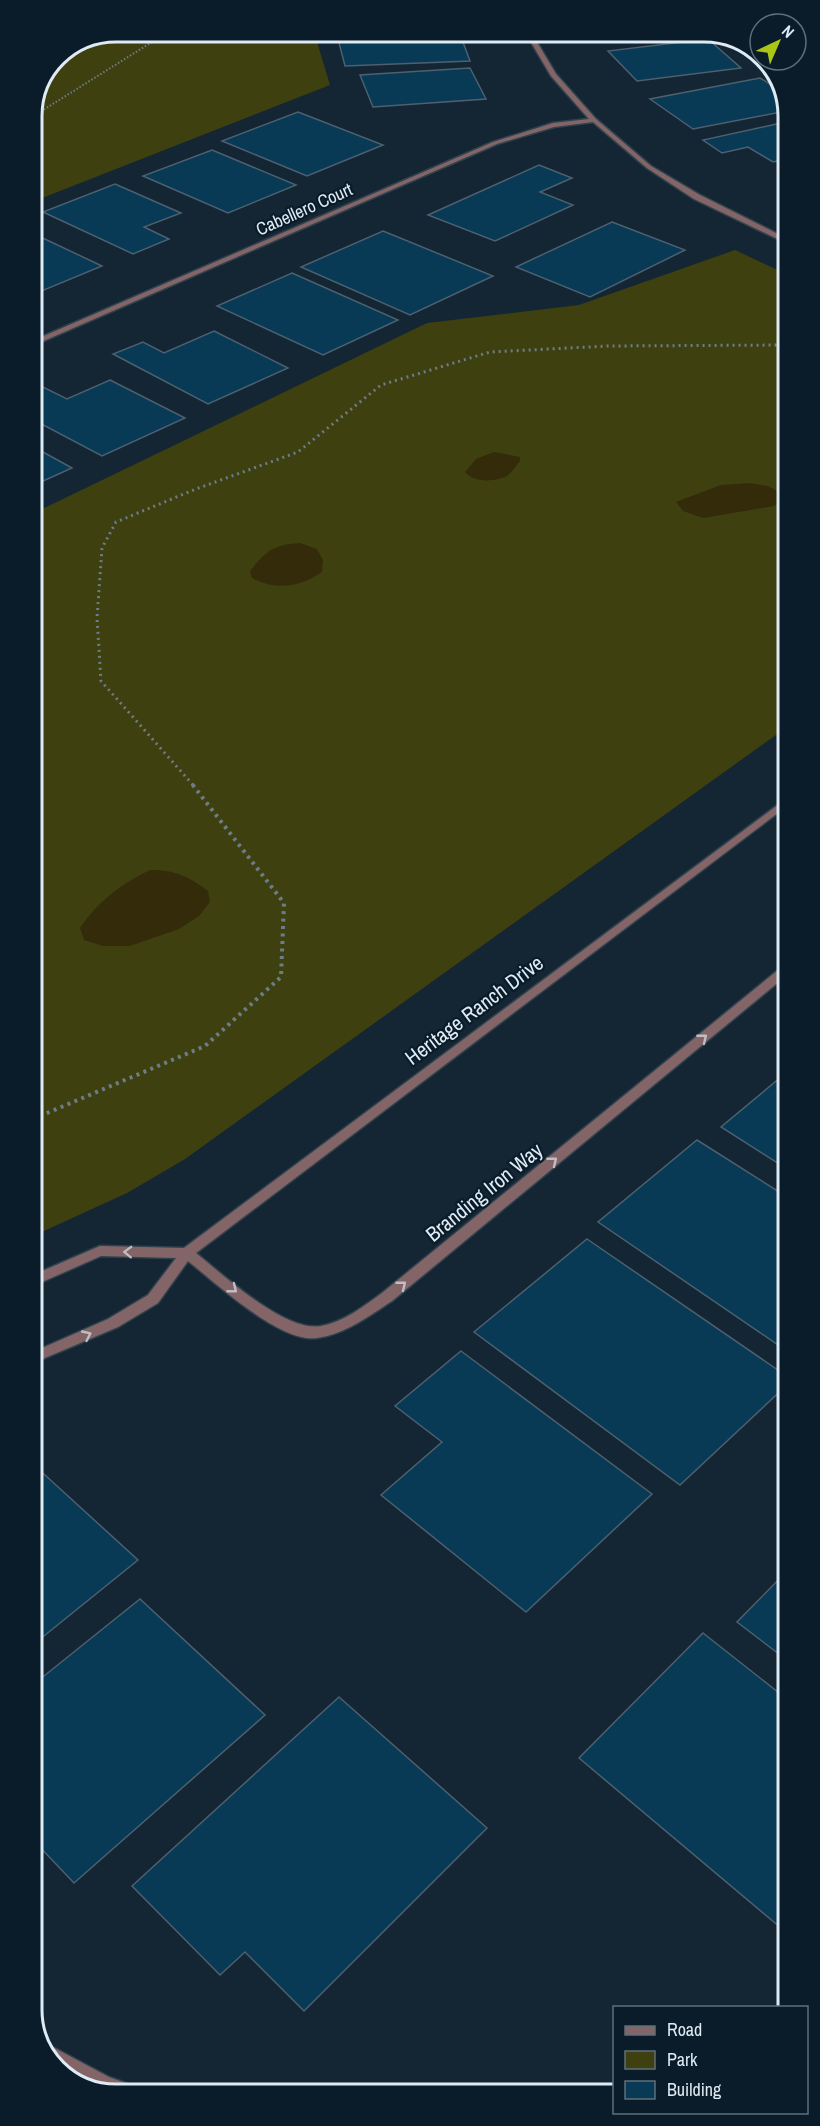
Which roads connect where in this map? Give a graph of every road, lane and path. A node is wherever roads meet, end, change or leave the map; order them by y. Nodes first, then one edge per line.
1 (152, 42) edge
2 (534, 42) edge
3 (42, 111) edge
4 (594, 120) junction
5 (778, 237) edge
6 (42, 340) edge
7 (778, 345) edge
8 (778, 808) edge
9 (778, 976) edge
10 (42, 1115) edge
11 (187, 1253) junction
12 (42, 1277) edge
13 (42, 1354) edge
14 (62, 2061) edge
15 (104, 2083) edge

1 - 3 path
2 - 4 street
4 - 5 street
4 - 6 street, Cabellero Court
7 - 10 path
8 - 11 street, Heritage Ranch Drive
11 -> 9 street, Branding Iron Way
11 -> 12 street
13 -> 11 street, Heritage Ranch Drive
14 - 15 street

